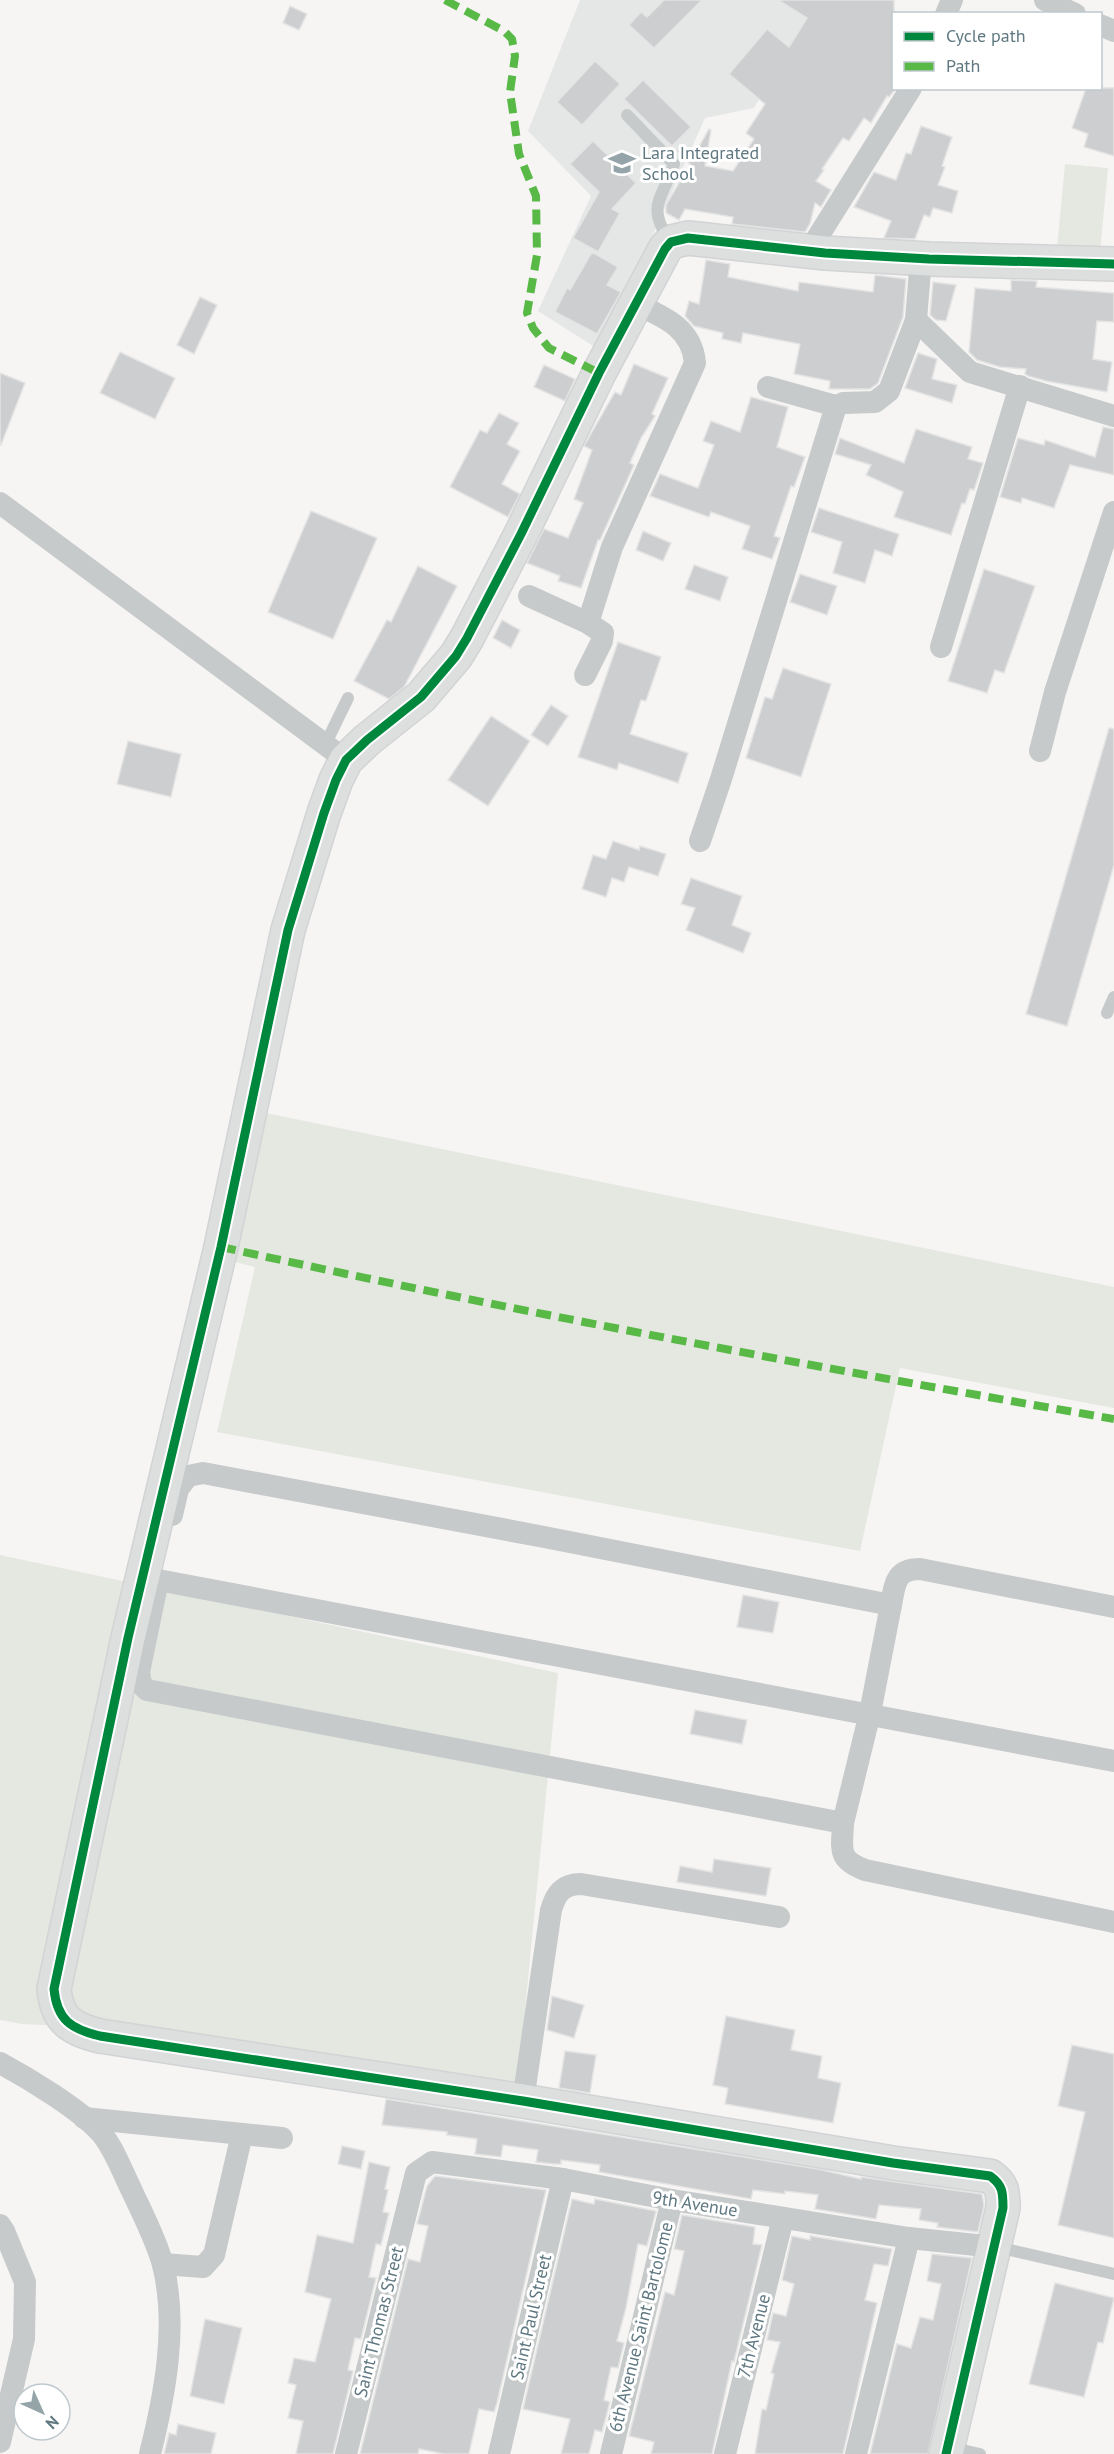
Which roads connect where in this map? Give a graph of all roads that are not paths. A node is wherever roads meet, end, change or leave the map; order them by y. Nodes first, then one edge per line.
1 (1045, 0) edge
2 (1072, 12) edge
3 (910, 90) edge
4 (627, 115) dead end
5 (671, 242) junction
6 (809, 251) junction
7 (921, 258) junction
8 (1114, 264) edge
9 (636, 304) junction
10 (916, 320) junction
11 (1020, 386) junction
12 (768, 387) dead end
13 (836, 406) junction
14 (1114, 416) edge
15 (0, 503) edge
16 (1114, 512) edge
17 (529, 596) dead end
18 (588, 622) junction
19 (941, 647) dead end
20 (585, 675) dead end
21 (348, 698) dead end
22 (1040, 751) dead end
23 (336, 753) junction
24 (700, 841) dead end
25 (1114, 997) edge
26 (1107, 1013) dead end
27 (158, 1580) junction
28 (891, 1605) junction
29 (1114, 1607) edge
30 (870, 1713) junction
31 (1114, 1761) edge
32 (843, 1823) junction
33 (779, 1917) dead end
34 (1114, 1922) edge
35 (0, 2063) edge
36 (524, 2100) junction
37 (84, 2118) junction
38 (242, 2134) junction
39 (282, 2138) dead end
40 (563, 2179) junction
41 (412, 2190) joint
42 (672, 2200) junction
43 (783, 2218) junction
44 (0, 2225) edge
45 (909, 2238) junction
46 (995, 2247) junction
47 (163, 2265) junction
48 (1114, 2274) edge
49 (0, 2442) edge
50 (947, 2450) edge
51 (150, 2454) edge
52 (346, 2454) edge
53 (499, 2454) edge
54 (611, 2454) edge
55 (725, 2454) edge
56 (856, 2454) edge
57 (980, 2454) edge

1 - 2 street
3 - 6 street
4 - 5 lane
5 - 6 street
5 - 9 street
6 - 7 street
7 - 8 street
7 - 10 street
9 - 18 street
9 - 23 street
10 - 11 street
10 - 13 street
11 - 14 street
11 - 19 street
12 - 13 street
13 - 24 street
15 - 23 street
16 - 22 street
17 - 18 street
18 - 20 street
21 - 23 lane
23 - 36 street
25 - 26 lane
27 - 28 street
27 - 30 street
27 - 32 street
28 - 29 street
28 - 30 street
30 - 31 street
30 - 32 street
32 - 34 street
33 - 36 street
35 - 37 street
36 - 46 street
37 - 38 street
37 - 47 street
38 - 39 street
38 - 47 street
40 - 41 street, 9th Avenue
40 - 42 street, 9th Avenue
40 - 53 street, Saint Paul Street
41 - 52 street, Saint Thomas Street
42 - 43 street, 9th Avenue
42 - 54 street, 6th Avenue Saint Bartolome
43 - 45 street, 9th Avenue
43 - 55 street, 7th Avenue
44 - 49 street
45 - 46 street, 9th Avenue
45 - 56 street
46 - 48 lane
46 - 50 street
47 - 51 street
50 - 57 lane

